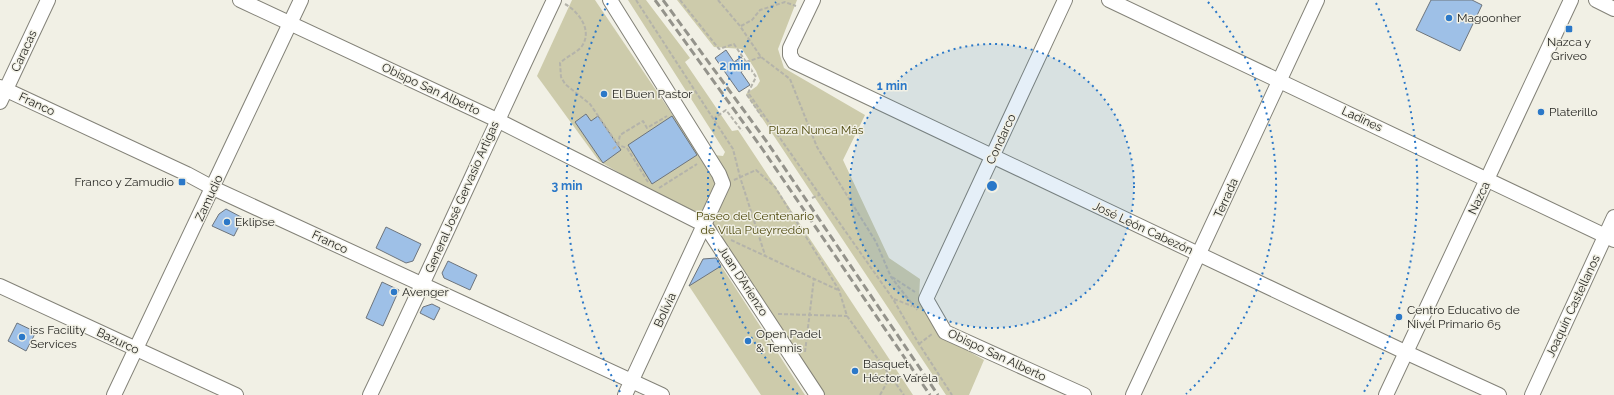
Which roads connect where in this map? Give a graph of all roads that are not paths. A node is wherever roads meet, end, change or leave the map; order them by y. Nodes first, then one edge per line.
1 (48, 0) edge
2 (240, 0) edge
3 (301, 0) edge
4 (610, 0) edge
5 (1065, 0) edge
6 (1109, 0) edge
7 (1317, 0) edge
8 (1571, 0) edge
9 (1596, 0) edge
10 (559, 2) edge
11 (810, 6) edge
12 (1614, 9) edge
13 (289, 23) junction
14 (1279, 80) junction
15 (2, 93) edge
16 (497, 120) junction
17 (992, 158) junction
18 (1488, 179) junction
19 (213, 188) junction
20 (1614, 217) edge
21 (705, 225) junction
22 (1610, 238) edge
23 (1200, 255) junction
24 (423, 285) junction
25 (0, 286) edge
26 (926, 299) joint
27 (136, 349) junction
28 (1405, 352) junction
29 (632, 380) junction
30 (114, 395) edge
31 (236, 395) edge
32 (370, 395) edge
33 (625, 395) edge
34 (662, 395) edge
35 (817, 395) edge
36 (1084, 395) edge
37 (1133, 395) edge
38 (1386, 395) edge
39 (1499, 395) edge
40 (1532, 395) edge

1 - 15 street, Caracas
2 - 13 street, Obispo San Alberto
3 - 13 street, Zamudio
4 - 21 street
5 - 17 street, Condarco
6 - 14 street, Ladines
7 - 14 street, Terrada
8 - 18 street, Nazca
9 - 12 street
10 - 16 street, General José Gervasio Artigas
11 - 17 street, José León Cabezón
13 - 16 street, Obispo San Alberto
13 - 19 street, Zamudio
14 - 18 street, Ladines
14 - 23 street, Terrada
15 - 19 street, Franco
16 - 21 street, Obispo San Alberto
16 - 24 street, General José Gervasio Artigas
17 - 23 street, José León Cabezón
17 - 26 street, Condarco
18 - 22 street, Ladines
18 - 28 street, Nazca
19 - 24 street, Franco
19 - 27 street, Zamudio
20 - 22 street, Joaquín Castellanos
21 - 29 street, Bolivia
21 - 35 street, Juan D’Arienzo
22 - 40 street, Joaquín Castellanos
23 - 28 street, José León Cabezón
23 - 37 street, Terrada
24 - 29 street, Franco
24 - 32 street, General José Gervasio Artigas
25 - 27 street, Bazurco
26 - 36 street, Obispo San Alberto
27 - 30 street, Zamudio
27 - 31 street, Bazurco
28 - 38 street, Nazca
28 - 39 street, José León Cabezón
29 - 33 street, Bolivia
29 - 34 street, Franco

